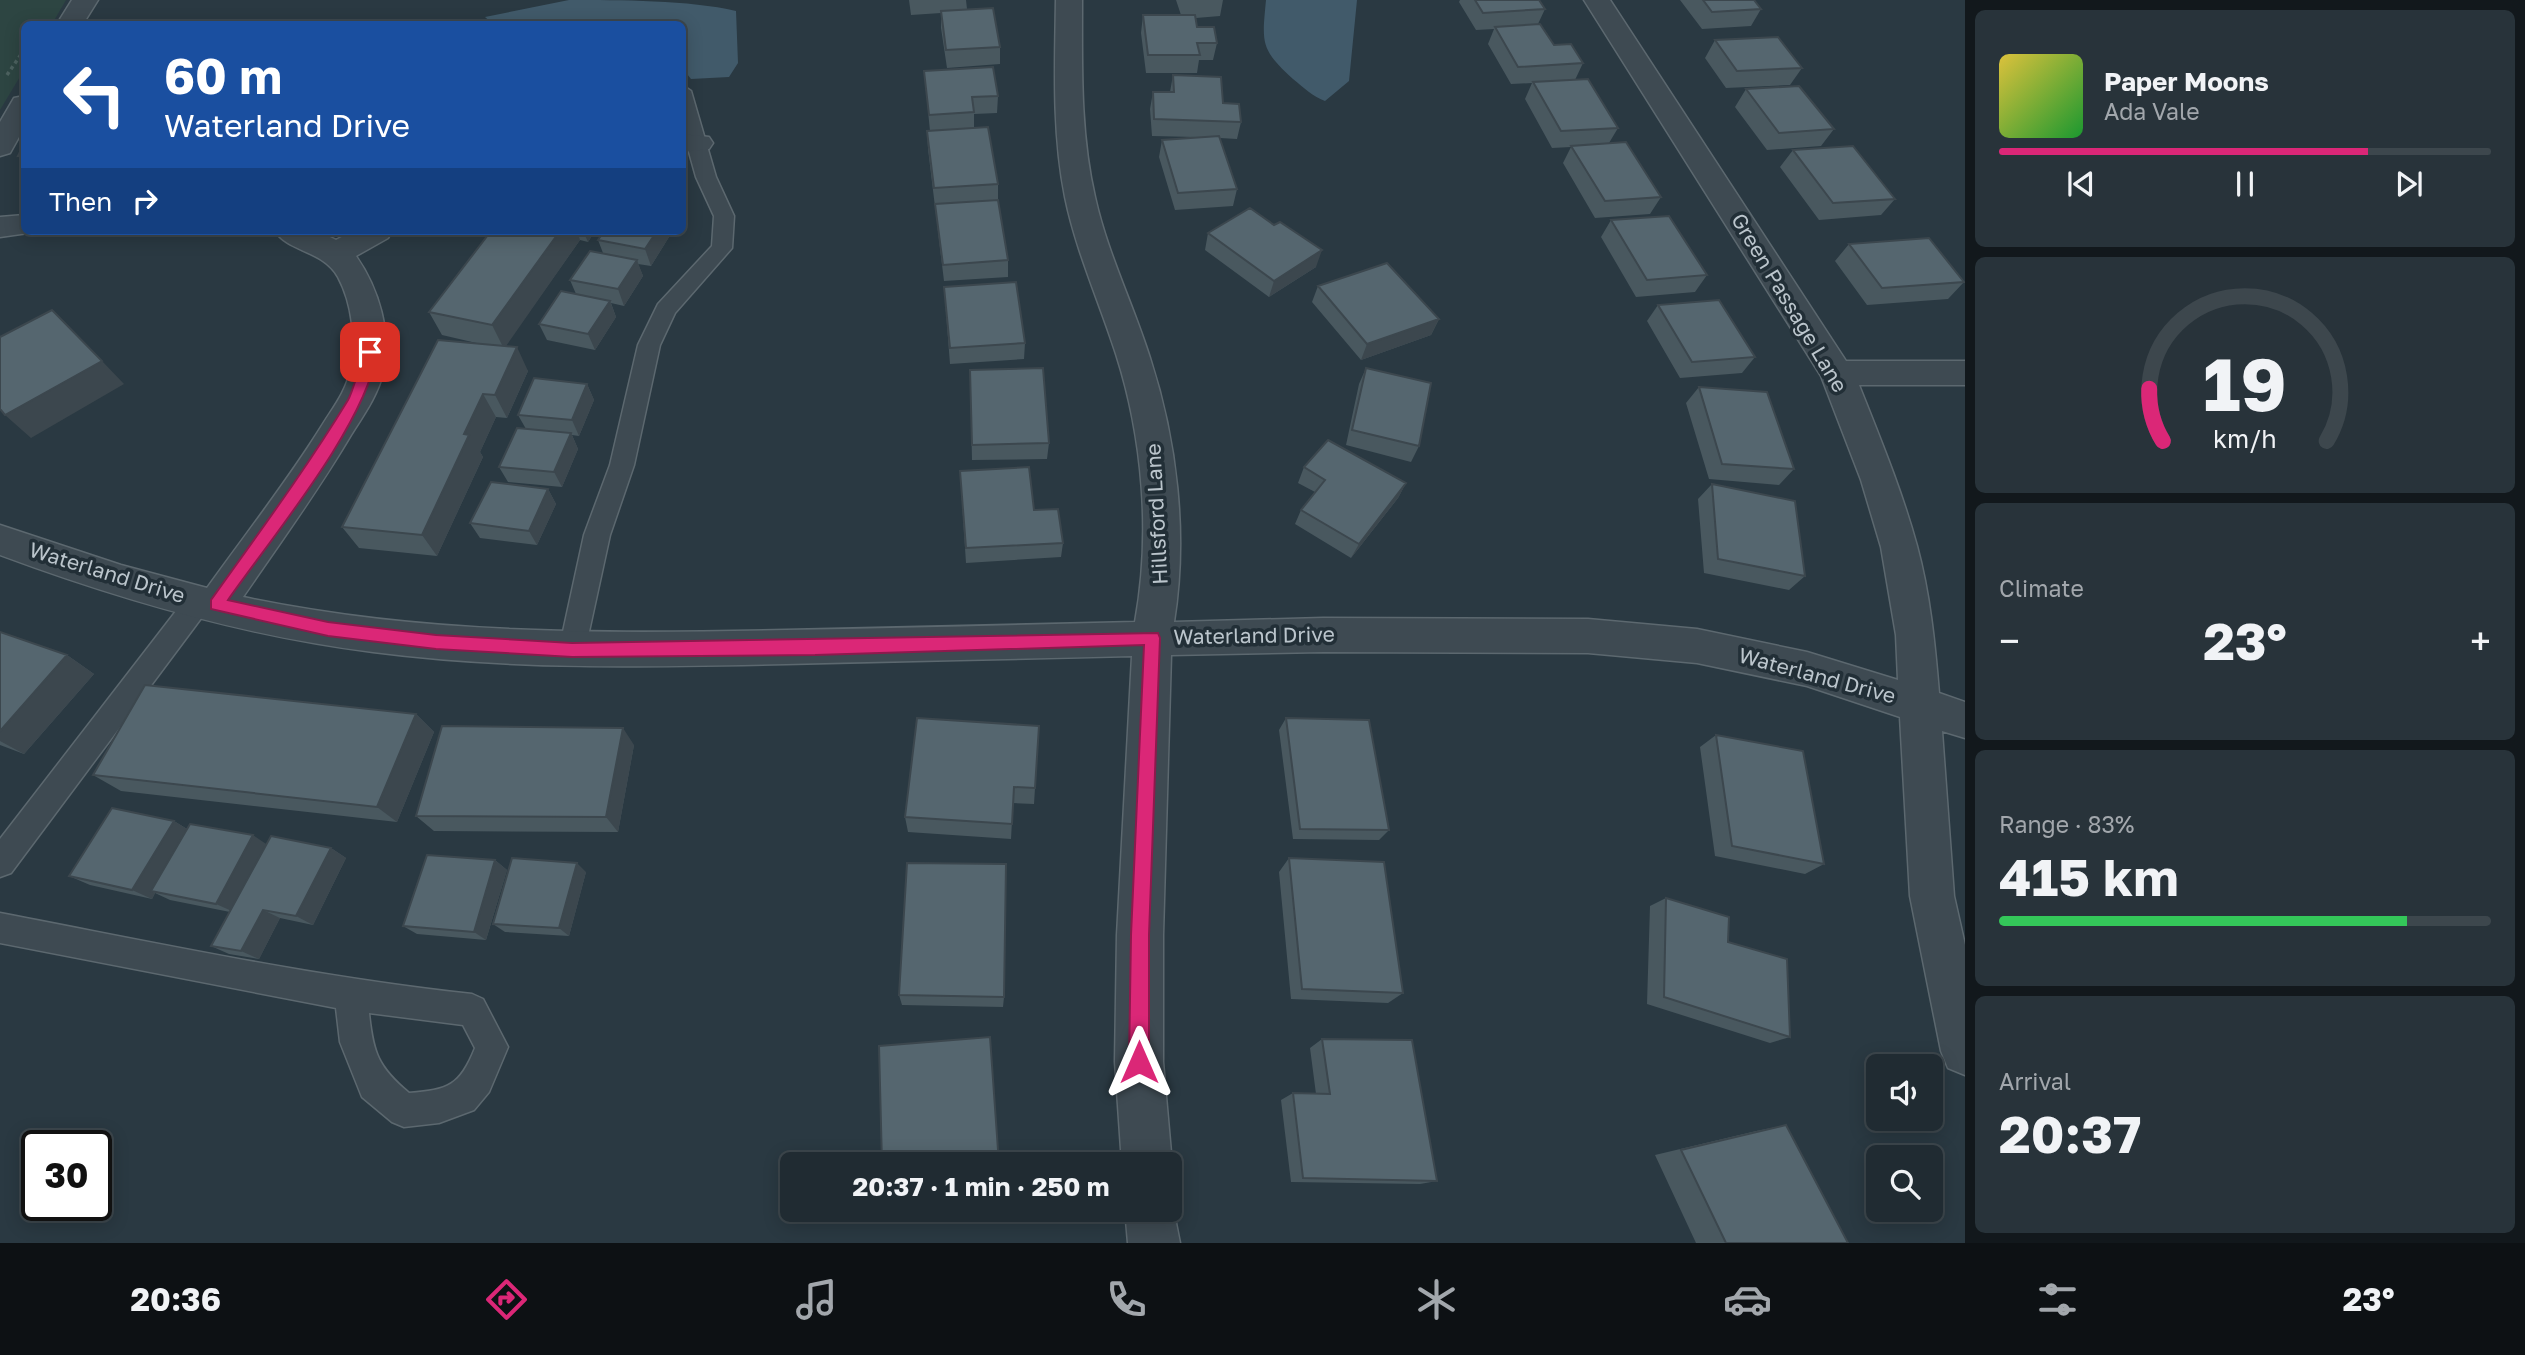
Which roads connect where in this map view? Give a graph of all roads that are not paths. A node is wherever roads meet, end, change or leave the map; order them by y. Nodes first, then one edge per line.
1 (85, 0) edge
2 (1069, 0) edge
3 (1597, 0) edge
4 (73, 21) edge
5 (21, 113) edge
6 (686, 114) edge
7 (691, 143) edge
8 (0, 147) edge
9 (21, 225) edge
10 (0, 227) edge
11 (298, 235) edge
12 (370, 235) edge
13 (336, 254) junction
14 (1837, 373) junction
15 (1965, 373) edge
16 (0, 540) edge
17 (208, 603) junction
18 (1152, 638) junction
19 (572, 650) junction
20 (1922, 704) junction
21 (1965, 720) edge
22 (0, 863) edge
23 (0, 928) edge
24 (351, 995) junction
25 (1965, 1051) edge
26 (1146, 1152) edge
27 (1152, 1222) edge
28 (1154, 1243) edge

1 - 4 street
2 - 18 street, Hillsford Lane
3 - 14 street, Green Passage Lane
5 - 8 street
6 - 7 lane
7 - 19 lane
9 - 10 street
11 - 13 street
12 - 13 street
13 - 17 street
14 - 15 street
14 - 20 street, Green Passage Lane
16 - 17 street, Waterland Drive
17 - 19 street, Waterland Drive
17 - 22 lane
18 - 19 street, Waterland Drive
18 - 20 street, Waterland Drive
18 - 26 street, Hillsford Lane
20 - 21 street, Waterland Drive
20 - 25 street, Green Passage Lane
23 - 24 lane
24 - 24 lane
27 - 28 street

